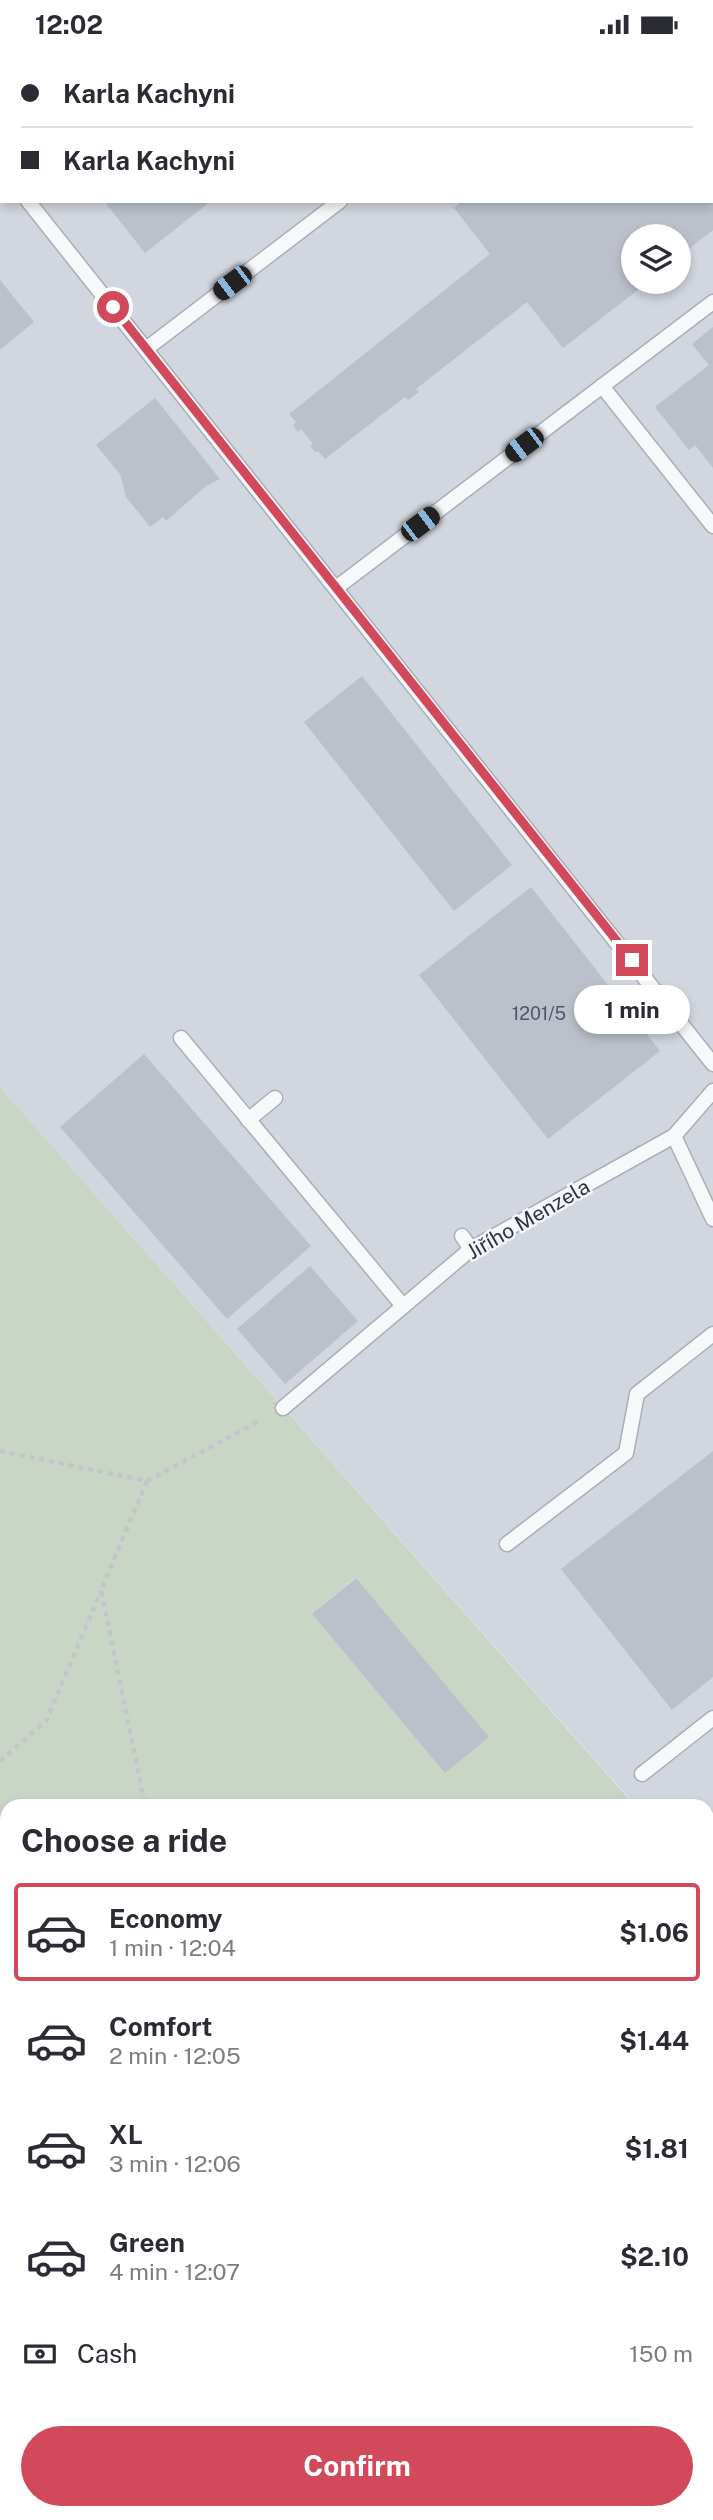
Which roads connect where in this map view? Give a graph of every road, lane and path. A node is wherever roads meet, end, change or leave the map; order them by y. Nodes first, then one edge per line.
1 (30, 203) edge
2 (337, 203) edge
3 (713, 302) edge
4 (146, 349) junction
5 (602, 386) junction
6 (713, 526) edge
7 (337, 588) junction
8 (181, 1038) dead end
9 (713, 1064) edge
10 (713, 1091) edge
11 (275, 1098) dead end
12 (248, 1120) junction
13 (674, 1136) junction
14 (713, 1219) edge
15 (462, 1236) dead end
16 (471, 1249) junction
17 (403, 1305) junction
18 (713, 1334) edge
19 (283, 1408) joint
20 (0, 1451) edge
21 (147, 1481) junction
22 (507, 1544) dead end
23 (102, 1590) junction
24 (713, 1718) edge
25 (0, 1761) edge
26 (642, 1774) dead end
27 (144, 1799) edge

1 - 4 lane
2 - 4 lane
3 - 5 lane
4 - 7 lane
5 - 6 lane
5 - 7 lane
7 - 9 lane
8 - 12 lane
10 - 13 lane, Jiřího Menzela
11 - 12 lane
12 - 17 lane
13 - 14 lane
13 - 16 lane, Jiřího Menzela
15 - 16 lane
16 - 17 lane, Jiřího Menzela
17 - 19 lane, Jiřího Menzela
18 - 22 lane
19 - 21 path
20 - 21 path
21 - 23 path
23 - 25 path
23 - 27 path
24 - 26 lane

